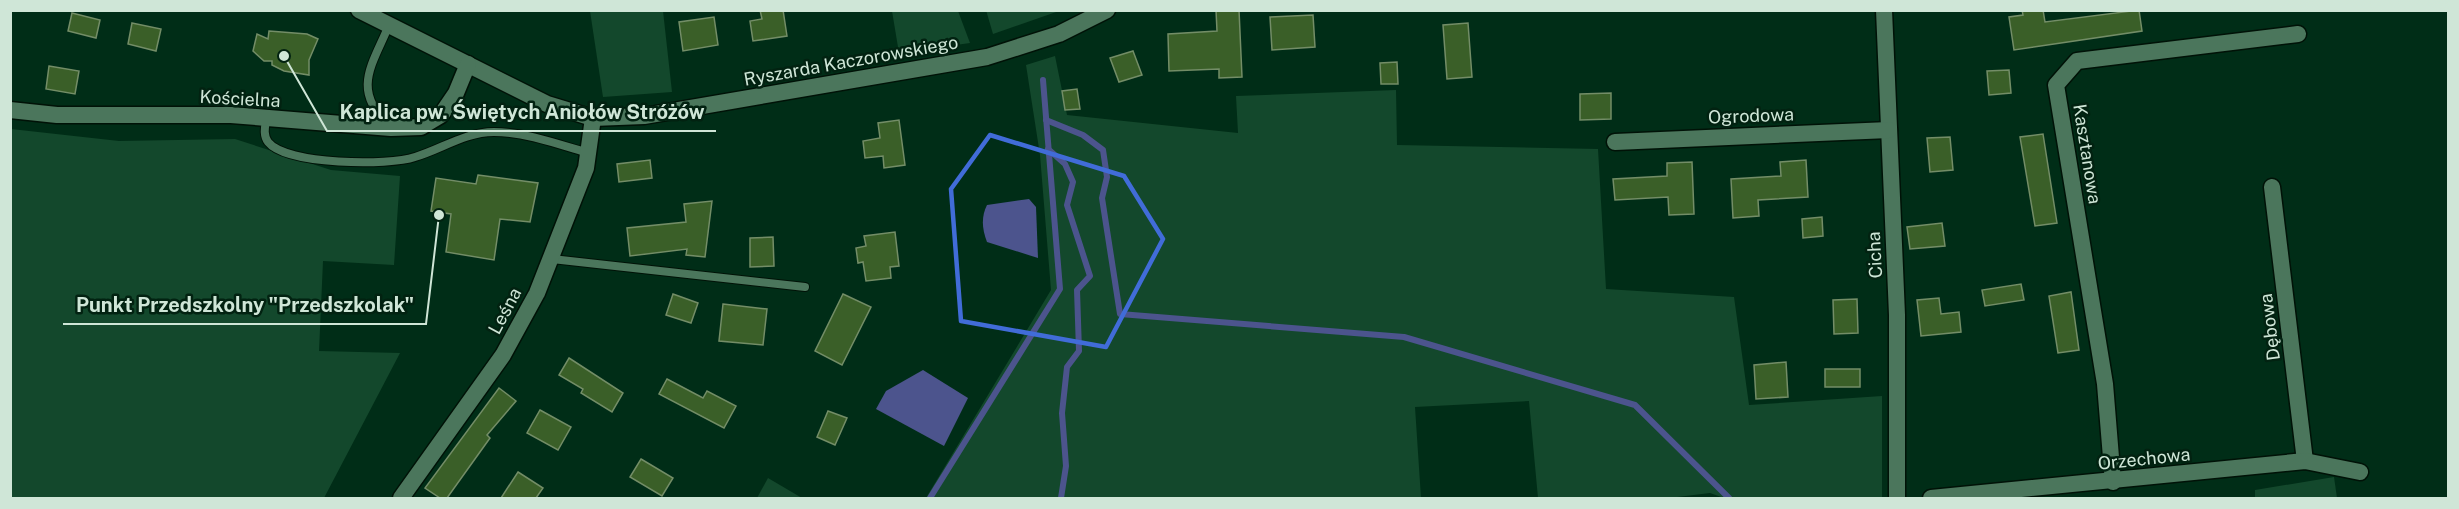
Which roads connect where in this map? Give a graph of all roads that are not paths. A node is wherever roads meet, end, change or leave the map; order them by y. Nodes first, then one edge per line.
1 (359, 10) edge
2 (1107, 10) edge
3 (1884, 10) edge
4 (389, 25) junction
5 (2298, 34) dead end
6 (468, 64) junction
7 (10, 110) edge
8 (593, 118) junction
9 (266, 120) junction
10 (392, 128) junction
11 (1889, 130) junction
12 (1615, 142) dead end
13 (588, 153) junction
14 (2272, 188) dead end
15 (552, 259) junction
16 (805, 287) dead end
17 (2306, 461) junction
18 (2360, 472) dead end
19 (2113, 482) junction
20 (401, 498) edge
21 (1898, 498) edge
22 (1931, 498) edge

1 - 4 street
2 - 8 street, Ryszarda Kaczorowskiego
3 - 11 street, Cicha
4 - 6 street
4 - 10 lane
5 - 19 street, Kasztanowa
6 - 8 street, Ryszarda Kaczorowskiego
6 - 10 street, Kościelna
7 - 9 street, Kościelna
8 - 13 street, Leśna
9 - 10 street, Kościelna
9 - 13 lane
11 - 12 street, Ogrodowa
11 - 21 street, Cicha
13 - 15 street, Leśna
14 - 17 street, Dębowa
15 - 16 lane
15 - 20 street, Leśna
17 - 18 street, Orzechowa
17 - 19 street, Orzechowa
19 - 22 street, Orzechowa

